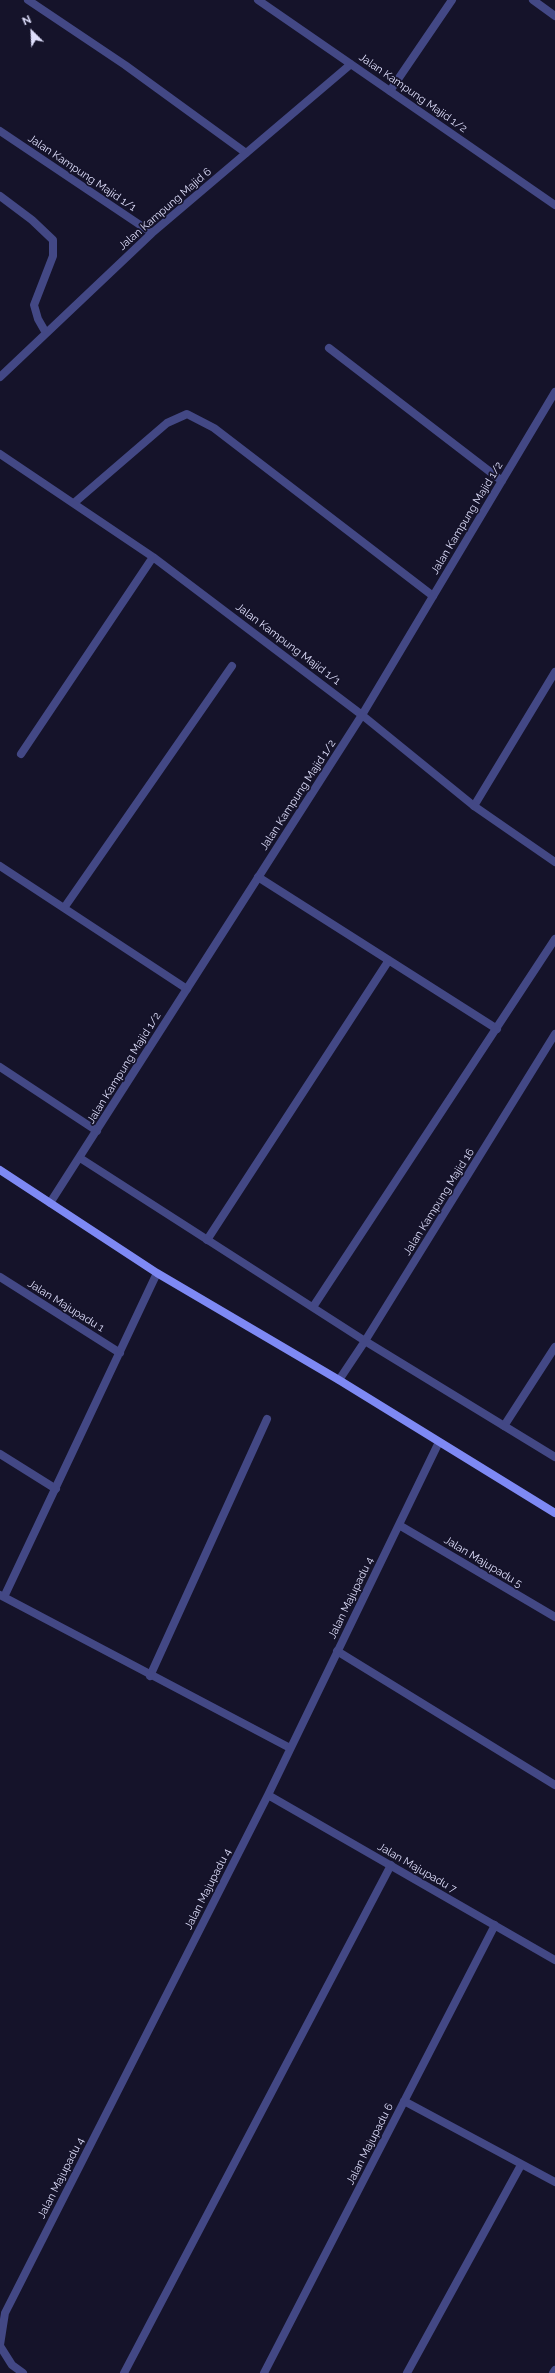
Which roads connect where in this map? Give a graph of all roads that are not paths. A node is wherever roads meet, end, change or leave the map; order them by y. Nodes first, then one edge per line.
1 (28, 0) edge
2 (258, 0) edge
3 (452, 0) edge
4 (533, 0) edge
5 (555, 16) edge
6 (351, 64) junction
7 (390, 91) junction
8 (0, 131) edge
9 (246, 153) junction
10 (0, 196) edge
11 (555, 205) edge
12 (152, 233) junction
13 (46, 333) junction
14 (329, 348) dead end
15 (0, 377) edge
16 (555, 392) edge
17 (0, 454) edge
18 (502, 481) junction
19 (74, 503) junction
20 (153, 557) junction
21 (433, 596) junction
22 (232, 666) dead end
23 (555, 672) edge
24 (362, 715) junction
25 (21, 754) dead end
26 (474, 806) junction
27 (555, 862) edge
28 (0, 866) edge
29 (258, 877) junction
30 (64, 908) junction
31 (555, 939) edge
32 (389, 960) junction
33 (187, 989) junction
34 (497, 1029) junction
35 (555, 1034) edge
36 (0, 1068) edge
37 (97, 1131) junction
38 (80, 1158) junction
39 (0, 1170) edge
40 (50, 1203) junction
41 (207, 1240) junction
42 (157, 1273) junction
43 (0, 1278) edge
44 (313, 1307) junction
45 (365, 1341) junction
46 (555, 1347) edge
47 (120, 1353) junction
48 (339, 1380) junction
49 (267, 1419) dead end
50 (504, 1426) junction
51 (438, 1442) junction
52 (0, 1454) edge
53 (555, 1457) edge
54 (56, 1489) junction
55 (555, 1513) edge
56 (399, 1525) junction
57 (2, 1596) edge
58 (555, 1617) edge
59 (337, 1651) junction
60 (150, 1676) junction
61 (290, 1748) junction
62 (555, 1785) edge
63 (268, 1795) junction
64 (391, 1865) junction
65 (495, 1925) junction
66 (555, 1960) edge
67 (404, 2101) junction
68 (521, 2165) junction
69 (555, 2182) edge
70 (0, 2346) edge
71 (555, 2370) edge
72 (23, 2373) edge
73 (124, 2373) edge
74 (264, 2373) edge
75 (407, 2373) edge
76 (553, 2373) edge

1 - 9 street
2 - 6 street, Jalan Kampung Majid 1/2
3 - 7 street
4 - 5 street
6 - 7 street, Jalan Kampung Majid 1/2
6 - 9 street, Jalan Kampung Majid 6
7 - 11 street, Jalan Kampung Majid 1/2
8 - 12 street, Jalan Kampung Majid 1/1
9 - 12 street, Jalan Kampung Majid 6
10 - 13 street
12 - 13 street, Jalan Kampung Majid 6
13 - 15 street, Jalan Kampung Majid 6
14 - 18 street
16 - 18 street, Jalan Kampung Majid 1/2
17 - 19 street, Jalan Kampung Majid 1/1
18 - 21 street, Jalan Kampung Majid 1/2
19 - 20 street, Jalan Kampung Majid 1/1
19 - 21 street
20 - 24 street, Jalan Kampung Majid 1/1
20 - 25 street
21 - 24 street, Jalan Kampung Majid 1/2
22 - 30 street
23 - 26 street
24 - 26 street, Jalan Kampung Majid 1/1
24 - 29 street, Jalan Kampung Majid 1/2
26 - 27 street, Jalan Kampung Majid 1/1
28 - 30 street
29 - 32 street
29 - 33 street, Jalan Kampung Majid 1/2
30 - 33 street
31 - 34 street
32 - 34 street
32 - 41 street
33 - 37 street, Jalan Kampung Majid 1/2
34 - 44 street
35 - 45 street, Jalan Kampung Majid 16
36 - 37 street
37 - 38 street, Jalan Kampung Majid 1/2
38 - 40 street, Jalan Kampung Majid 1/2
38 - 41 street
39 - 40 street
40 - 42 street
41 - 44 street
42 - 47 street
42 - 48 street
43 - 47 street, Jalan Majupadu 1
44 - 45 street
45 - 48 street, Jalan Kampung Majid 16
45 - 50 street
46 - 50 street
47 - 54 street
48 - 51 street
49 - 60 street
50 - 53 street
51 - 55 street
51 - 56 street, Jalan Majupadu 4
52 - 54 street
54 - 57 street
56 - 58 street, Jalan Majupadu 5
56 - 59 street, Jalan Majupadu 4
57 - 60 street
59 - 61 street, Jalan Majupadu 4
59 - 62 street
60 - 61 street
61 - 63 street, Jalan Majupadu 4
63 - 64 street, Jalan Majupadu 7
63 - 70 street, Jalan Majupadu 4
64 - 65 street, Jalan Majupadu 7
64 - 73 street
65 - 66 street, Jalan Majupadu 7
65 - 67 street, Jalan Majupadu 6
67 - 68 street
67 - 74 street, Jalan Majupadu 6
68 - 69 street
68 - 75 street
70 - 72 street, Jalan Majupadu 4
71 - 76 street

